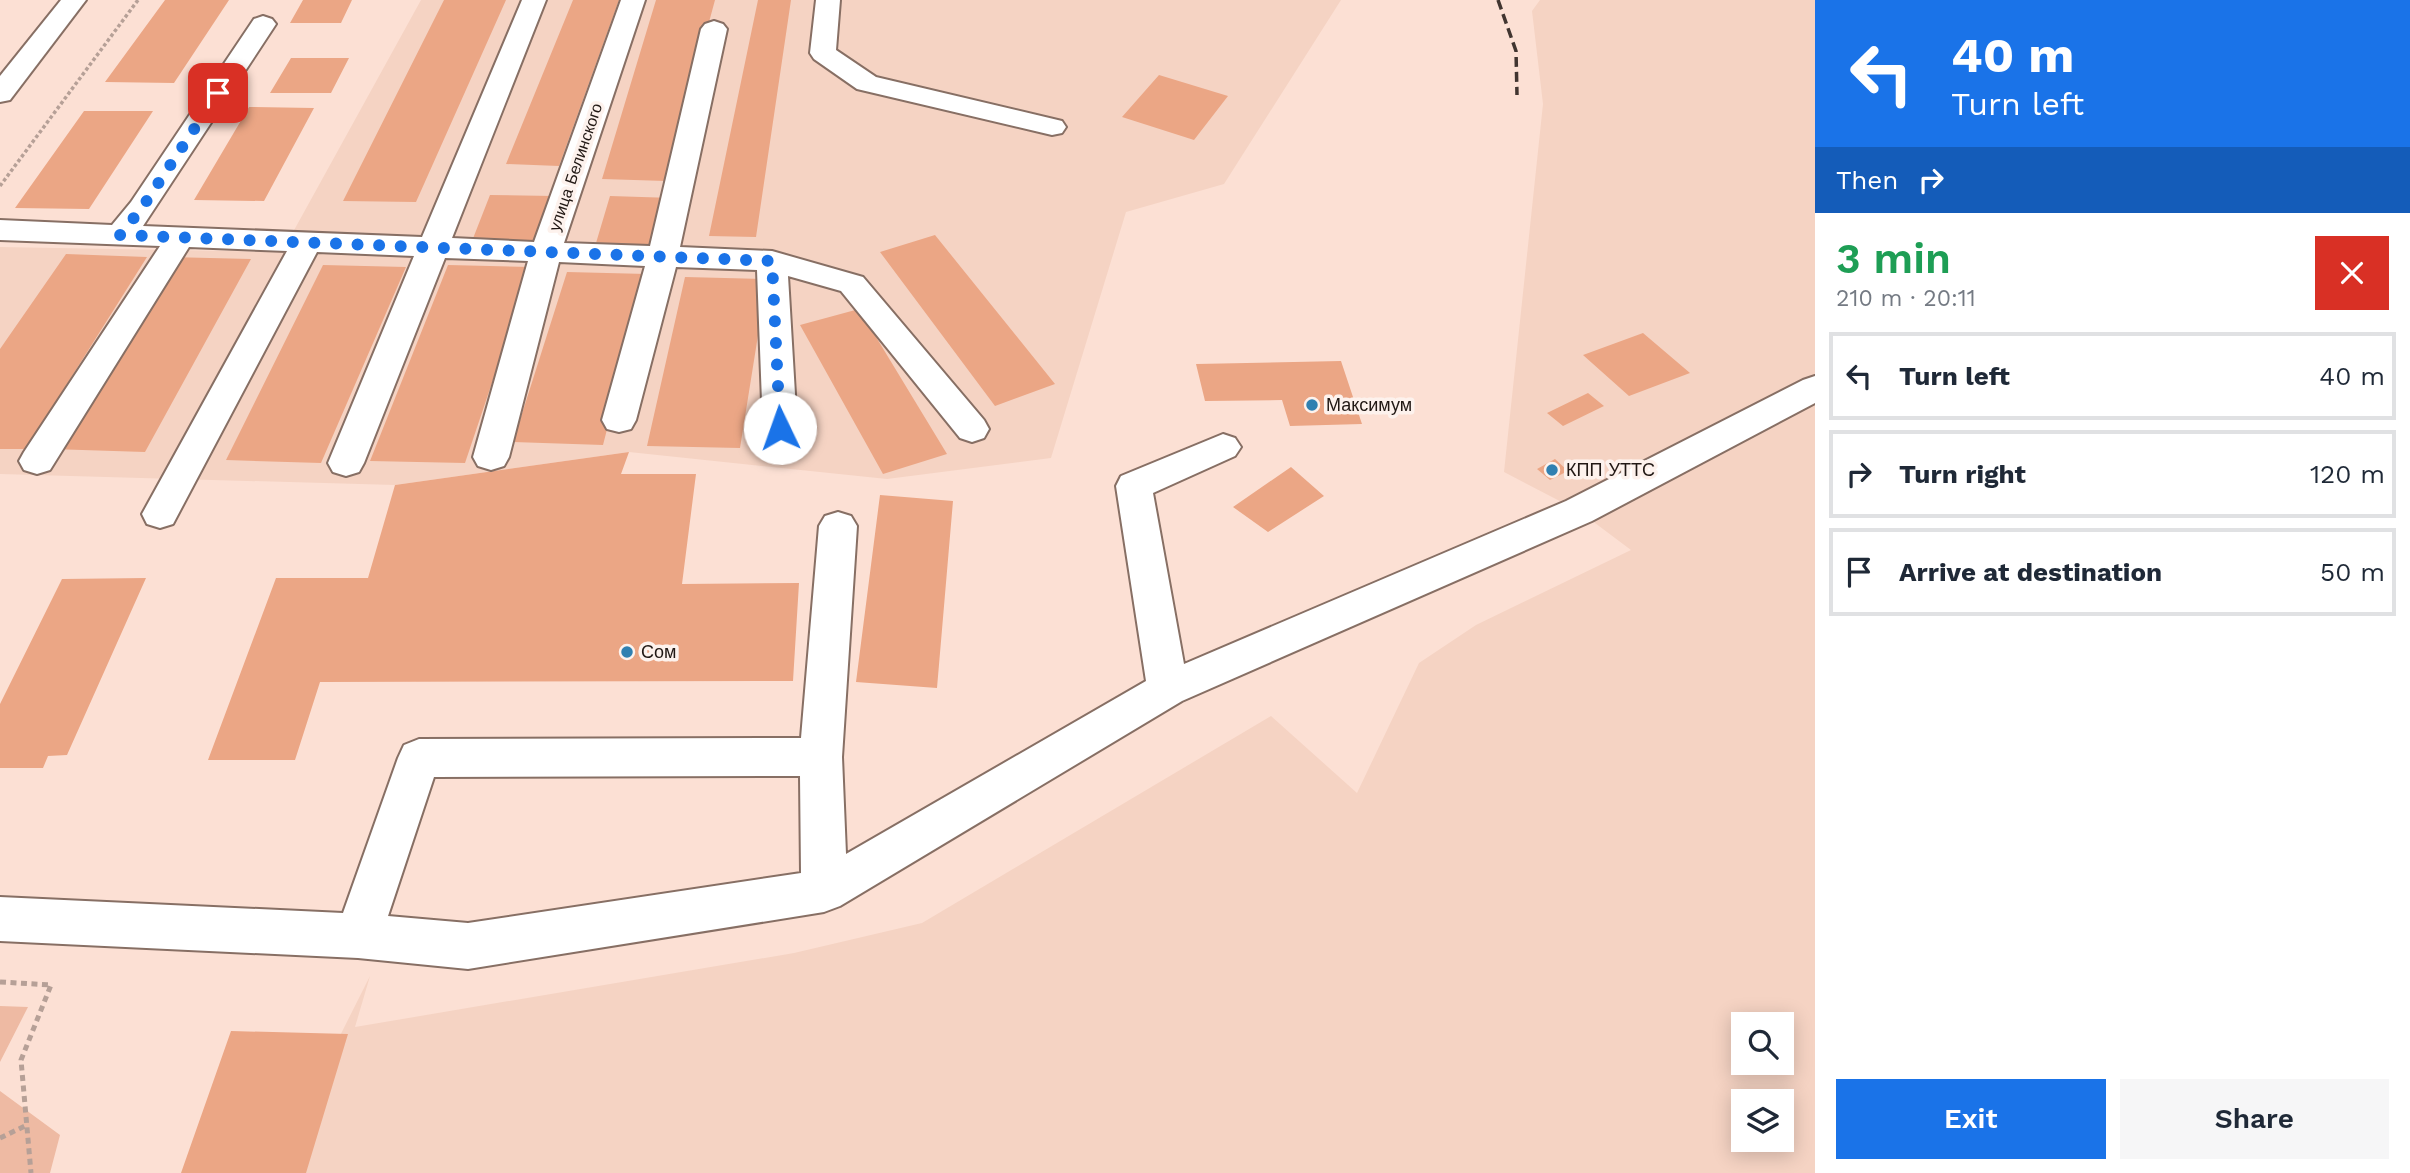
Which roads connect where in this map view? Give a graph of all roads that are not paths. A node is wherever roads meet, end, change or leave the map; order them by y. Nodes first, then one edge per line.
1 (74, 0) edge
2 (534, 0) edge
3 (634, 0) edge
4 (828, 0) edge
5 (263, 24) dead end
6 (714, 29) dead end
7 (0, 94) edge
8 (1052, 127) dead end
9 (0, 230) edge
10 (120, 235) junction
11 (180, 237) junction
12 (307, 243) junction
13 (432, 248) junction
14 (546, 252) junction
15 (663, 257) junction
16 (772, 261) junction
17 (1815, 388) edge
18 (620, 420) dead end
19 (780, 428) dead end
20 (972, 429) dead end
21 (1223, 447) dead end
22 (491, 457) dead end
23 (37, 461) dead end
24 (346, 463) dead end
25 (160, 514) dead end
26 (838, 526) dead end
27 (1168, 689) junction
28 (821, 757) junction
29 (824, 891) junction
30 (0, 919) edge
31 (358, 936) junction

1 - 7 street
2 - 13 street
3 - 14 street, улица Белинского
4 - 8 street
5 - 10 street
6 - 15 street
9 - 10 street
10 - 11 street
11 - 12 street
11 - 23 street
12 - 13 street
12 - 25 street
13 - 14 street
13 - 24 street
14 - 15 street
14 - 22 street, улица Белинского
15 - 16 street
15 - 18 street
16 - 19 street
16 - 20 street
17 - 27 street
21 - 27 street
26 - 28 street
27 - 29 street
28 - 29 street
28 - 31 street
29 - 31 street
30 - 31 street

